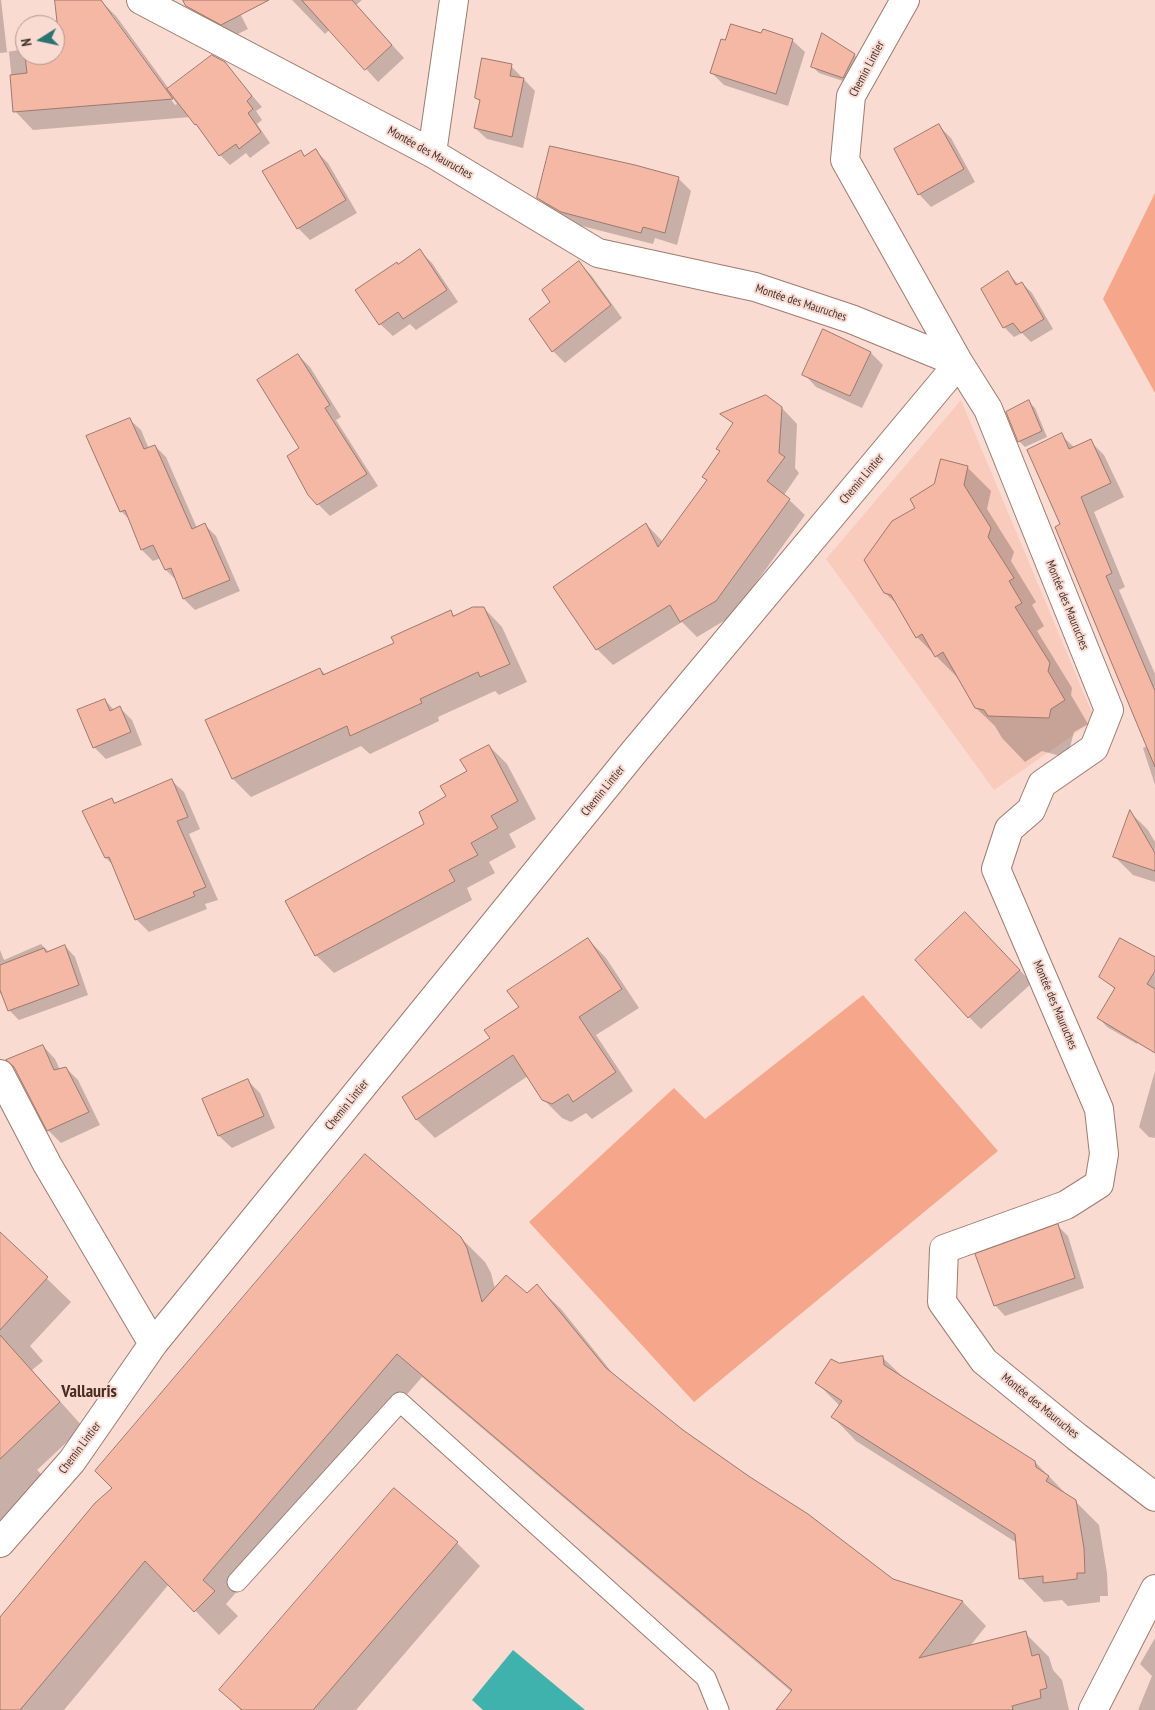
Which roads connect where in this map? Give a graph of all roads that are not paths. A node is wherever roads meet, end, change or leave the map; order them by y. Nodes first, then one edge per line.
1 (141, 0) edge
2 (454, 0) edge
3 (905, 0) edge
4 (432, 153) junction
5 (959, 363) junction
6 (0, 1074) edge
7 (153, 1344) junction
8 (1155, 1497) edge
9 (0, 1543) edge
10 (237, 1582) dead end
11 (1155, 1589) edge
12 (719, 1710) edge
13 (1093, 1710) edge

1 - 4 street, Montée des Mauruches
2 - 4 street
3 - 5 street, Chemin Lintier
4 - 5 street, Montée des Mauruches
5 - 7 street, Chemin Lintier
5 - 8 street, Montée des Mauruches
6 - 7 street
7 - 9 street, Chemin Lintier
10 - 12 lane
11 - 13 street

